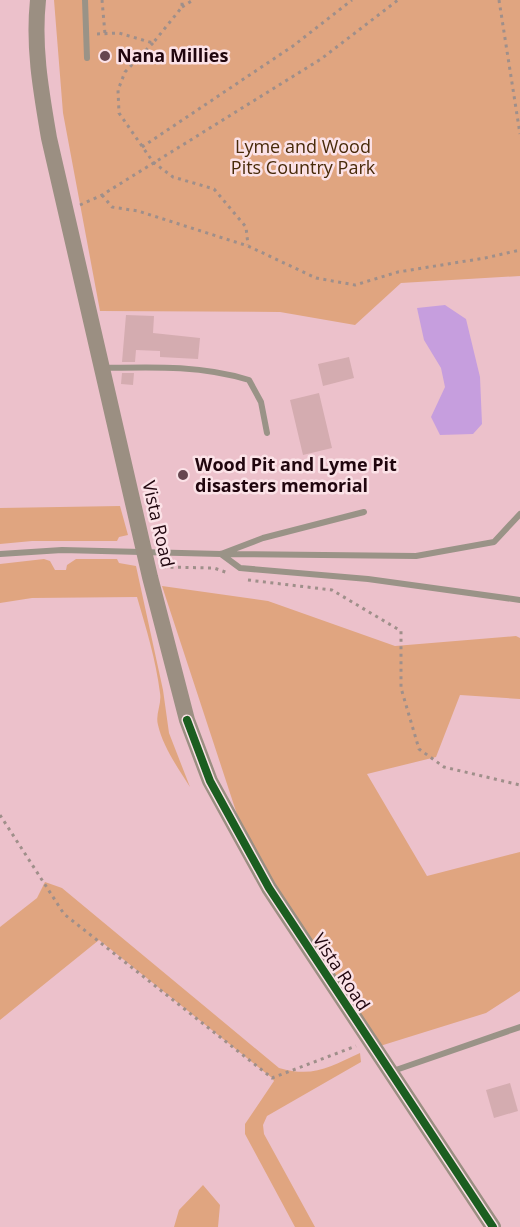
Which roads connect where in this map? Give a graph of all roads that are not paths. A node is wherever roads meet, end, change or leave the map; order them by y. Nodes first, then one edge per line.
1 (38, 0) edge
2 (85, 0) edge
3 (87, 58) dead end
4 (102, 368) junction
5 (267, 433) dead end
6 (364, 512) dead end
7 (520, 514) edge
8 (144, 550) junction
9 (0, 554) edge
10 (221, 554) junction
11 (520, 600) edge
12 (520, 1027) edge
13 (389, 1072) junction
14 (493, 1227) edge

1 - 4 main road, Vista Road
2 - 3 lane
4 - 5 lane
4 - 8 main road, Vista Road
6 - 10 lane
7 - 10 lane
8 - 9 lane
8 - 10 lane
8 - 13 main road, Vista Road
10 - 11 lane
12 - 13 lane
13 - 14 main road, Vista Road

